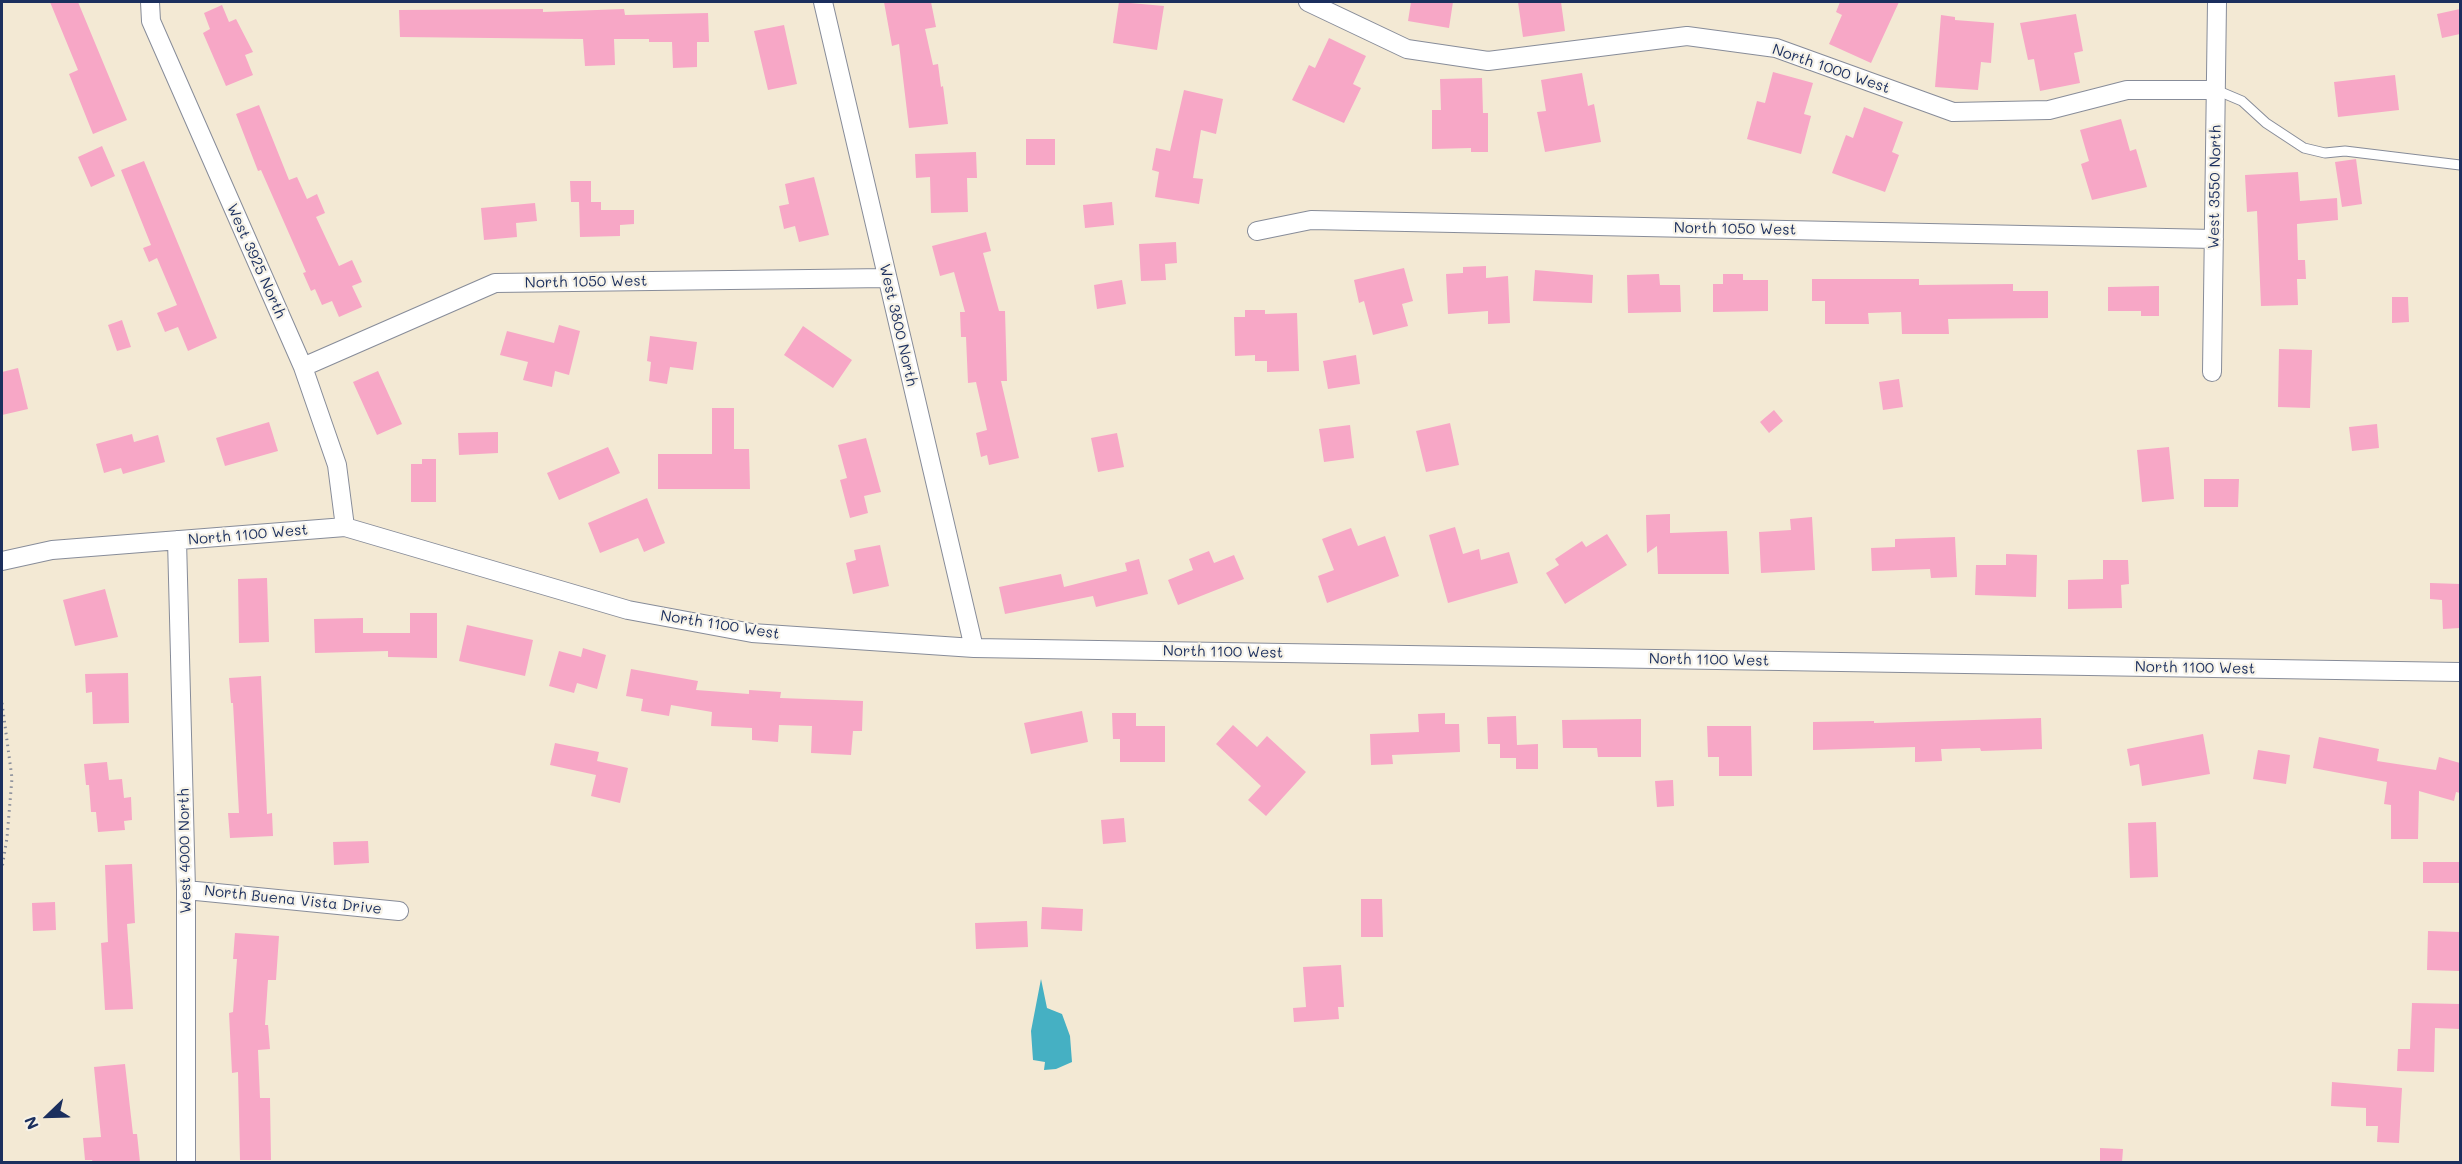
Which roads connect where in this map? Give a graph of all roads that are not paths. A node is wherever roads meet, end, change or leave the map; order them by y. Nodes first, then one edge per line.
1 (150, 2) edge
2 (823, 2) edge
3 (1308, 2) edge
4 (2217, 2) edge
5 (2216, 90) junction
6 (2460, 165) edge
7 (1257, 231) dead end
8 (2214, 239) junction
9 (887, 278) junction
10 (303, 368) junction
11 (2212, 372) dead end
12 (345, 527) junction
13 (177, 540) junction
14 (2, 561) edge
15 (974, 648) junction
16 (2460, 672) edge
17 (186, 890) junction
18 (399, 911) dead end
19 (186, 1162) edge

1 - 10 street, West 3925 North
2 - 9 street, West 3800 North
3 - 5 street, North 1000 West
4 - 5 street, West 3550 North
5 - 6 lane
5 - 8 street, West 3550 North
7 - 8 street, North 1050 West
8 - 11 street, West 3550 North
9 - 10 street, North 1050 West
9 - 15 street, West 3800 North
10 - 12 street, West 3925 North
12 - 13 street, North 1100 West
12 - 15 street, North 1100 West
13 - 14 street, North 1100 West
13 - 17 street, West 4000 North
15 - 16 street, North 1100 West
17 - 18 street, North Buena Vista Drive
17 - 19 street, West 4000 North

